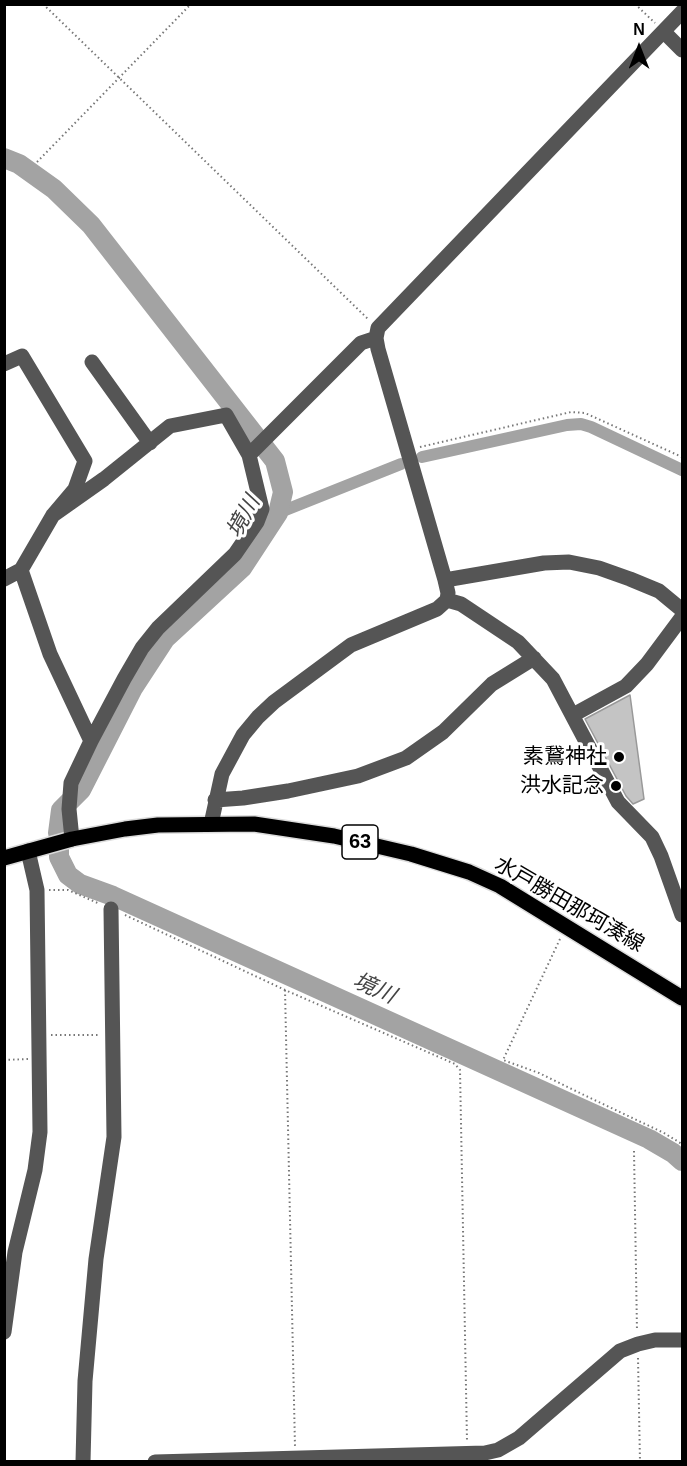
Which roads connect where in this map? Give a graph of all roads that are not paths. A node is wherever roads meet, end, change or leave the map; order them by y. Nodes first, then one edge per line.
1 (682, 12) edge
2 (664, 32) junction
3 (682, 50) edge
4 (377, 333) junction
5 (93, 362) dead end
6 (4, 364) edge
7 (150, 443) junction
8 (253, 452) junction
9 (53, 515) junction
10 (21, 570) junction
11 (4, 579) edge
12 (445, 580) junction
13 (447, 600) junction
14 (682, 610) edge
15 (682, 617) edge
16 (534, 658) junction
17 (573, 715) junction
18 (91, 741) junction
19 (215, 800) junction
20 (211, 824) junction
21 (72, 839) junction
22 (28, 851) junction
23 (4, 858) edge
24 (111, 909) road end
25 (682, 915) edge
26 (682, 998) edge
27 (4, 1332) edge
28 (682, 1340) edge
29 (83, 1461) edge
30 (155, 1461) edge

1 - 2 street
2 - 3 street
2 - 4 street
4 - 8 street
4 - 12 street
5 - 7 street
6 - 9 street
7 - 8 street
7 - 9 street
8 - 18 street
9 - 10 street
10 - 11 street
10 - 18 street
12 - 13 street
12 - 14 street
13 - 16 street
13 - 19 street
15 - 17 street
16 - 17 street
16 - 19 street
17 - 25 street
18 - 21 street
19 - 20 street
20 - 21 main road, 水戸勝田那珂湊線 / 63
20 - 26 main road, 水戸勝田那珂湊線 / 63
21 - 22 main road, 水戸勝田那珂湊線 / 63
22 - 23 main road, 水戸勝田那珂湊線 / 63
22 - 27 street
24 - 29 street
28 - 30 street

